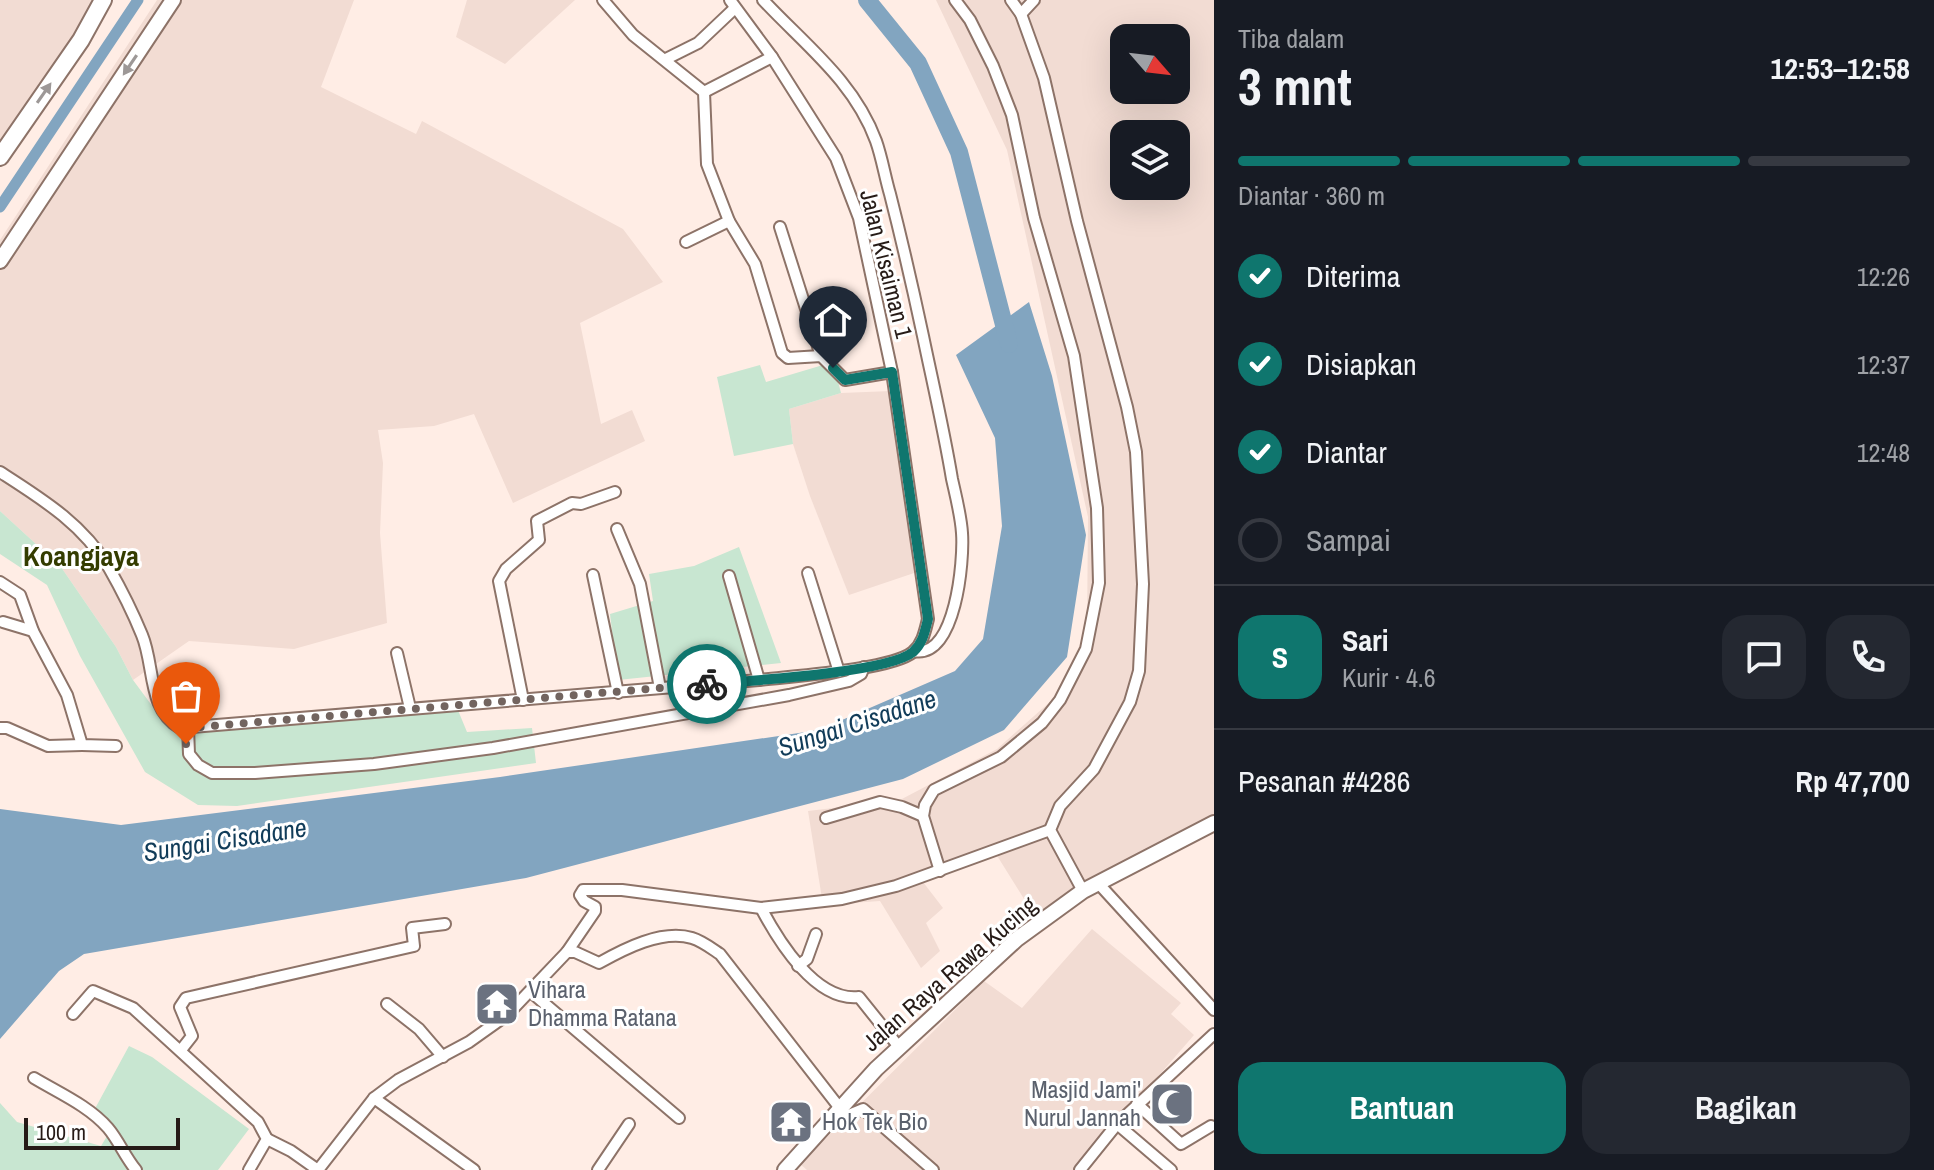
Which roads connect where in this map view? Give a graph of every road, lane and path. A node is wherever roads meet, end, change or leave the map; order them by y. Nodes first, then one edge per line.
1 (103, 0) edge
2 (173, 0) edge
3 (603, 0) edge
4 (763, 0) edge
5 (955, 0) edge
6 (1011, 0) edge
7 (1034, 0) edge
8 (732, 4) edge
9 (1021, 14) junction
10 (772, 57) junction
11 (666, 59) junction
12 (704, 92) junction
13 (0, 157) edge
14 (729, 221) junction
15 (780, 227) dead end
16 (686, 242) dead end
17 (0, 261) edge
18 (821, 356) junction
19 (892, 372) junction
20 (0, 472) edge
21 (615, 492) dead end
22 (617, 529) dead end
23 (808, 573) dead end
24 (593, 575) dead end
25 (729, 576) dead end
26 (0, 582) edge
27 (2, 621) edge
28 (33, 631) junction
29 (0, 635) edge
30 (914, 651) junction
31 (397, 653) dead end
32 (864, 667) junction
33 (839, 672) junction
34 (759, 680) junction
35 (660, 688) junction
36 (618, 693) junction
37 (523, 700) junction
38 (410, 708) junction
39 (0, 728) edge
40 (188, 728) junction
41 (82, 745) junction
42 (116, 746) dead end
43 (923, 816) junction
44 (826, 818) dead end
45 (1214, 823) edge
46 (1050, 830) junction
47 (940, 871) junction
48 (1098, 883) junction
49 (1083, 891) junction
50 (761, 908) junction
51 (445, 924) dead end
52 (816, 934) dead end
53 (567, 952) junction
54 (798, 966) junction
55 (531, 992) junction
56 (387, 1004) dead end
57 (1214, 1010) edge
58 (73, 1014) dead end
59 (1214, 1034) edge
60 (899, 1047) junction
61 (181, 1050) junction
62 (443, 1057) junction
63 (34, 1078) dead end
64 (374, 1098) junction
65 (1137, 1104) junction
66 (840, 1107) junction
67 (679, 1118) dead end
68 (629, 1124) dead end
69 (1117, 1124) junction
70 (1211, 1126) dead end
71 (267, 1139) junction
72 (136, 1170) edge
73 (249, 1170) edge
74 (318, 1170) edge
75 (474, 1170) edge
76 (598, 1170) edge
77 (785, 1170) edge
78 (933, 1170) edge
79 (1080, 1170) edge
80 (1171, 1170) edge

13 -> 1 main road
2 -> 17 street
3 - 11 street
4 - 30 street
5 - 43 street
6 - 9 street
7 - 9 street
8 - 10 street, Jalan Kisaiman 1
8 - 11 street
9 - 46 street
10 - 12 street
10 - 19 street, Jalan Kisaiman 1
11 - 12 street
12 - 14 street
14 - 16 street
14 - 18 street
15 - 18 street
18 - 19 street
19 - 30 street, Jalan Kisaiman 1
20 - 40 street
21 - 37 street
22 - 35 street
23 - 33 street
24 - 36 street
25 - 34 street
26 - 28 street
27 - 28 street
27 - 29 street
28 - 41 street
30 - 32 street
31 - 38 street
32 - 33 street
32 - 40 street
33 - 34 street
34 - 35 street
35 - 36 street
36 - 37 street
37 - 38 street
38 - 40 street
39 - 41 street
41 - 42 street
43 - 44 street
43 - 47 street
45 - 48 street, Jalan Raya Rawa Kucing
46 - 47 street
46 - 49 street
47 - 50 street
48 - 49 street, Jalan Raya Rawa Kucing
48 - 57 street
49 - 60 street, Jalan Raya Rawa Kucing
50 - 53 street
50 - 54 street
51 - 61 street
52 - 54 street
53 - 55 street
53 - 66 street
54 - 60 street
55 - 62 street
55 - 67 street
56 - 62 street
58 - 61 street
59 - 65 street
60 - 66 street, Jalan Raya Rawa Kucing
61 - 71 street
62 - 64 street
63 - 72 street
64 - 74 street
64 - 75 street
65 - 69 street
65 - 70 street
66 - 77 street, Jalan Raya Rawa Kucing
66 - 78 street
68 - 76 street
69 - 79 street
69 - 80 street
71 - 73 street
71 - 74 street

